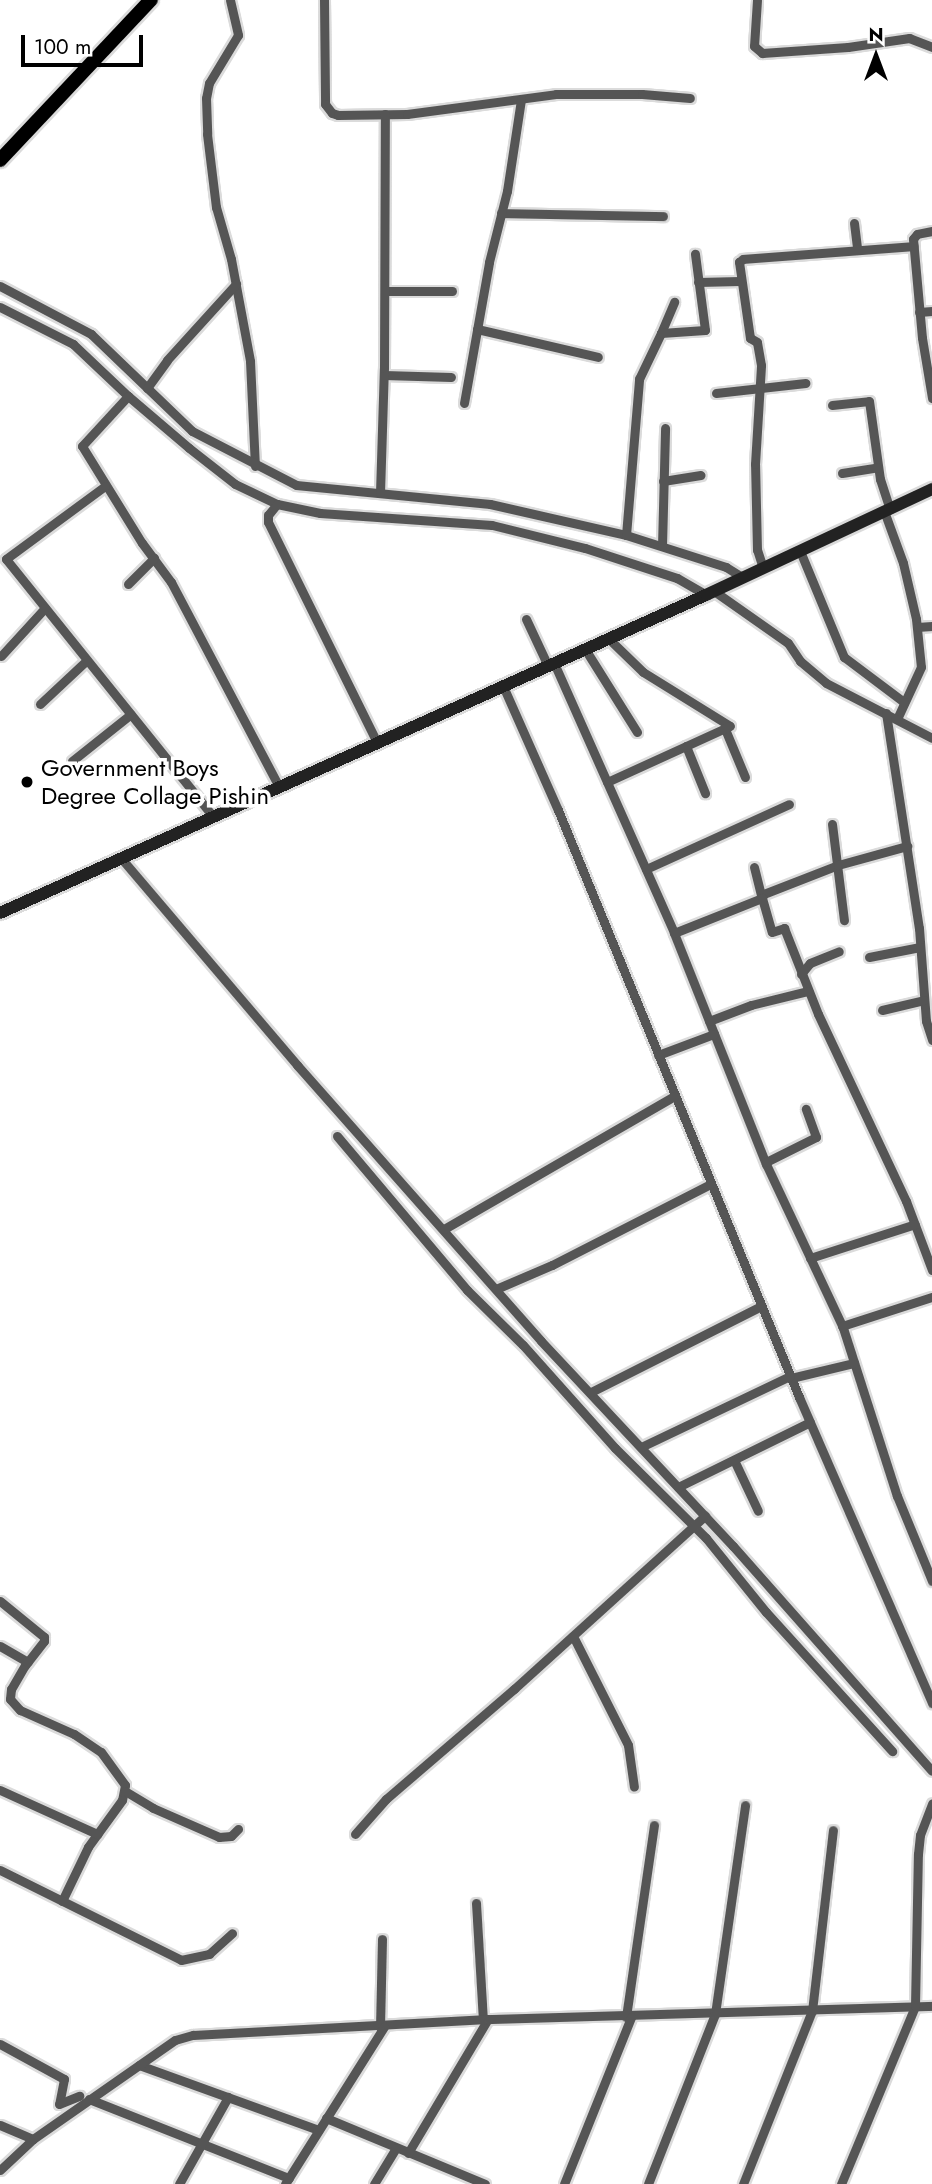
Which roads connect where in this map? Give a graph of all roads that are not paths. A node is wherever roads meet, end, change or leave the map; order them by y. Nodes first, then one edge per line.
1 (152, 0) edge
2 (230, 0) edge
3 (324, 0) edge
4 (757, 0) edge
5 (932, 47) edge
6 (690, 98) dead end
7 (521, 99) junction
8 (385, 114) junction
9 (0, 150) edge
10 (0, 159) edge
11 (501, 213) junction
12 (663, 216) dead end
13 (854, 223) dead end
14 (932, 231) edge
15 (914, 246) junction
16 (857, 250) junction
17 (695, 254) dead end
18 (740, 281) junction
19 (698, 282) junction
20 (236, 284) junction
21 (0, 286) edge
22 (385, 291) junction
23 (452, 291) dead end
24 (674, 302) dead end
25 (0, 307) edge
26 (932, 311) edge
27 (919, 312) junction
28 (477, 329) junction
29 (661, 333) junction
30 (598, 357) dead end
31 (384, 376) junction
32 (451, 377) dead end
33 (806, 383) dead end
34 (147, 388) junction
35 (759, 388) junction
36 (931, 392) edge
37 (716, 393) dead end
38 (128, 396) junction
39 (464, 403) dead end
40 (832, 405) dead end
41 (665, 428) dead end
42 (255, 466) junction
43 (878, 467) junction
44 (842, 472) dead end
45 (701, 475) dead end
46 (663, 481) junction
47 (105, 486) junction
48 (932, 489) edge
49 (380, 493) junction
50 (277, 504) junction
51 (887, 510) junction
52 (626, 535) junction
53 (662, 546) junction
54 (800, 551) junction
55 (154, 558) junction
56 (763, 568) junction
57 (742, 577) junction
58 (128, 584) dead end
59 (710, 593) junction
60 (45, 608) junction
61 (526, 618) dead end
62 (932, 626) edge
63 (917, 627) junction
64 (609, 639) junction
65 (585, 649) junction
66 (1, 656) edge
67 (87, 660) junction
68 (551, 665) junction
69 (503, 686) junction
70 (40, 704) dead end
71 (904, 704) junction
72 (886, 713) junction
73 (131, 714) junction
74 (898, 718) junction
75 (725, 729) junction
76 (637, 732) dead end
77 (932, 738) edge
78 (377, 743) junction
79 (686, 746) junction
80 (72, 761) dead end
81 (745, 777) dead end
82 (607, 782) junction
83 (279, 787) junction
84 (705, 793) dead end
85 (789, 804) dead end
86 (213, 816) junction
87 (831, 824) dead end
88 (907, 846) junction
89 (121, 858) junction
90 (838, 865) junction
91 (754, 867) dead end
92 (646, 869) junction
93 (761, 897) junction
94 (0, 913) edge
95 (844, 920) dead end
96 (674, 933) junction
97 (920, 947) junction
98 (838, 951) dead end
99 (869, 957) dead end
100 (801, 974) junction
101 (808, 991) junction
102 (924, 1000) junction
103 (882, 1010) dead end
104 (709, 1021) junction
105 (715, 1034) junction
106 (932, 1040) edge
107 (658, 1055) junction
108 (674, 1096) junction
109 (806, 1109) dead end
110 (337, 1136) dead end
111 (766, 1162) junction
112 (710, 1184) junction
113 (915, 1224) junction
114 (444, 1229) junction
115 (810, 1258) junction
116 (932, 1270) edge
117 (496, 1289) junction
118 (932, 1297) edge
119 (761, 1306) junction
120 (842, 1326) junction
121 (854, 1363) junction
122 (790, 1377) junction
123 (591, 1392) junction
124 (810, 1422) junction
125 (641, 1447) junction
126 (734, 1460) junction
127 (678, 1487) junction
128 (758, 1511) dead end
129 (705, 1516) junction
130 (694, 1527) junction
131 (932, 1581) edge
132 (0, 1601) edge
133 (573, 1636) junction
134 (0, 1646) edge
135 (27, 1661) junction
136 (932, 1703) edge
137 (892, 1751) dead end
138 (932, 1771) edge
139 (634, 1787) dead end
140 (0, 1790) edge
141 (125, 1791) junction
142 (932, 1802) edge
143 (745, 1805) dead end
144 (654, 1825) dead end
145 (238, 1829) dead end
146 (833, 1830) dead end
147 (97, 1834) junction
148 (355, 1834) dead end
149 (0, 1870) edge
150 (62, 1901) junction
151 (476, 1903) dead end
152 (232, 1933) dead end
153 (382, 1940) dead end
154 (915, 2006) junction
155 (932, 2006) edge
156 (812, 2011) junction
157 (715, 2014) junction
158 (629, 2017) junction
159 (486, 2020) junction
160 (382, 2027) junction
161 (0, 2044) edge
162 (139, 2065) junction
163 (79, 2096) dead end
164 (228, 2097) junction
165 (89, 2099) junction
166 (326, 2118) junction
167 (0, 2125) edge
168 (319, 2130) junction
169 (33, 2139) junction
170 (202, 2143) junction
171 (397, 2148) junction
172 (408, 2153) junction
173 (0, 2169) edge
174 (287, 2181) edge
175 (465, 2181) edge
176 (178, 2184) edge
177 (374, 2184) edge
178 (485, 2184) edge
179 (564, 2184) edge
180 (648, 2184) edge
181 (743, 2184) edge
182 (841, 2184) edge

1 - 10 main road
2 - 20 street
3 - 8 street
4 - 5 street
6 - 7 street
7 - 8 street
7 - 11 street
8 - 22 street
9 - 10 street
11 - 12 street
11 - 28 street
13 - 16 street
14 - 15 street
15 - 16 street
15 - 27 street
16 - 18 street
17 - 19 street
18 - 19 street
18 - 35 street
19 - 29 street
20 - 34 street
20 - 42 street
21 - 34 street
22 - 23 street
22 - 31 street
24 - 29 street
25 - 38 street
26 - 27 street
27 - 36 street
28 - 30 street
28 - 39 street
29 - 52 street
31 - 32 street
31 - 49 street
33 - 35 street
34 - 42 street
35 - 37 street
35 - 56 street
38 - 47 street
38 - 50 street
40 - 43 street
41 - 46 street
42 - 49 street
43 - 44 street
43 - 51 street
45 - 46 street
46 - 53 street
47 - 55 street
47 - 60 street
48 - 51 main road
49 - 52 street
50 - 59 street
50 - 78 street
51 - 54 main road
51 - 63 street
52 - 53 street
53 - 57 street
54 - 56 main road
54 - 71 street
55 - 58 street
55 - 83 street
56 - 57 main road
57 - 59 main road
59 - 64 main road
59 - 72 street
60 - 66 street
60 - 67 street
61 - 68 street
62 - 63 street
63 - 71 street
64 - 65 main road
64 - 75 street
65 - 68 main road
65 - 76 street
67 - 70 street
67 - 73 street
68 - 69 main road
68 - 82 street
69 - 78 main road
69 - 107 street
71 - 74 street
72 - 74 street
72 - 88 street
73 - 80 street
73 - 86 street
74 - 77 street
75 - 79 street
75 - 81 street
78 - 83 main road
79 - 82 street
79 - 84 street
82 - 92 street
83 - 86 main road
85 - 92 street
86 - 89 main road
87 - 90 street
88 - 90 street
88 - 97 street
89 - 94 main road
89 - 114 street
90 - 93 street
90 - 95 street
91 - 93 street
92 - 96 street
93 - 96 street
93 - 100 street
96 - 104 street
97 - 99 street
97 - 102 street
98 - 100 street
100 - 101 street
101 - 104 street
101 - 113 street
102 - 103 street
102 - 106 street
104 - 105 street
105 - 107 street
105 - 111 street
107 - 108 street
108 - 112 street
108 - 114 street
109 - 111 street
110 - 130 street
111 - 115 street
112 - 117 street
112 - 119 street
113 - 115 street
113 - 116 street
114 - 117 street
115 - 120 street
117 - 123 street
118 - 120 street
119 - 122 street
119 - 123 street
120 - 121 street
121 - 122 street
121 - 131 street
122 - 124 street
122 - 125 street
123 - 125 street
124 - 126 street
124 - 136 street
125 - 127 street
126 - 127 street
126 - 128 street
127 - 129 street
129 - 130 street
129 - 138 street
130 - 133 street
130 - 137 street
132 - 135 street
133 - 139 street
133 - 148 street
134 - 135 street
135 - 141 street
140 - 147 street
141 - 145 street
141 - 147 street
142 - 154 street
143 - 157 street
144 - 158 street
146 - 156 street
147 - 150 street
149 - 150 street
150 - 152 street
151 - 159 street
153 - 160 street
154 - 155 street
154 - 156 street
154 - 182 street
156 - 157 street
156 - 181 street
157 - 158 street
157 - 180 street
158 - 159 street
158 - 179 street
159 - 160 street
159 - 172 street
160 - 162 street
160 - 166 street
161 - 163 street
162 - 164 street
162 - 165 street
164 - 168 street
164 - 170 street
165 - 169 street
165 - 170 street
166 - 168 street
166 - 171 street
167 - 169 street
168 - 174 street
169 - 173 street
170 - 174 street
170 - 176 street
171 - 172 street
171 - 177 street
172 - 175 street
175 - 178 street

